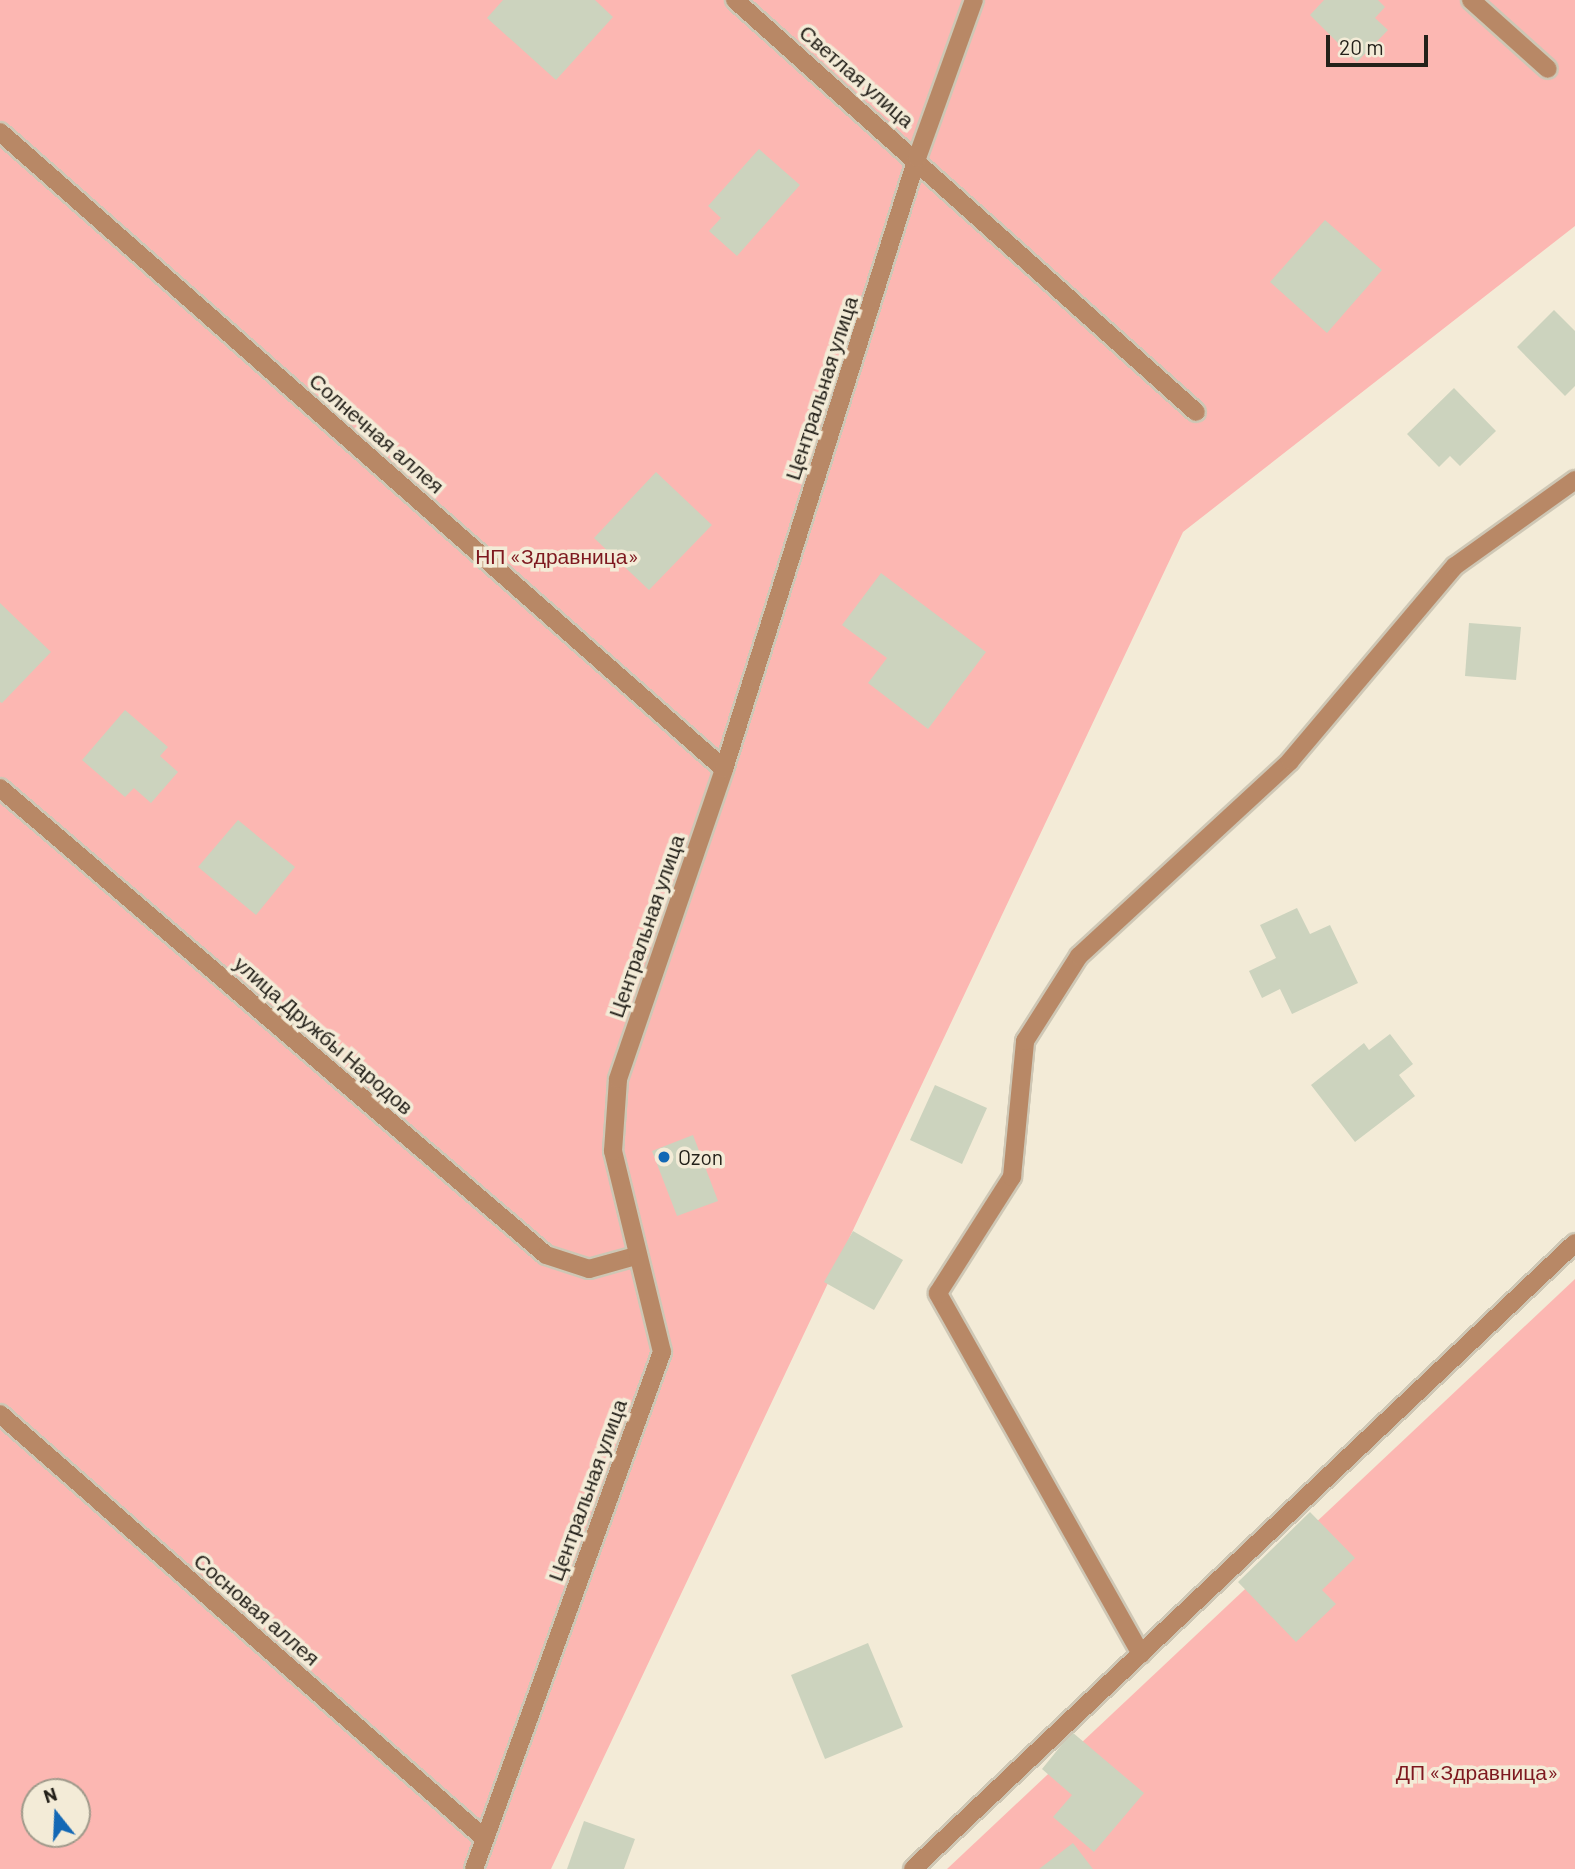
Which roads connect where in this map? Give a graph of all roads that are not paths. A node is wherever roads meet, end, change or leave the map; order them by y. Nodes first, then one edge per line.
1 (735, 0) edge
2 (974, 0) edge
3 (1471, 0) edge
4 (1548, 69) dead end
5 (0, 132) edge
6 (918, 158) junction
7 (1196, 412) dead end
8 (1575, 480) edge
9 (724, 769) junction
10 (0, 788) edge
11 (1575, 1242) edge
12 (636, 1256) junction
13 (0, 1415) edge
14 (1141, 1654) junction
15 (484, 1838) junction
16 (474, 1869) edge
17 (914, 1869) edge

1 - 6 street, Светлая улица
2 - 6 street, Центральная улица
3 - 4 street
5 - 9 street, Солнечная аллея
6 - 7 street, Светлая улица
6 - 9 street, Центральная улица
8 - 14 street
9 - 12 street, Центральная улица
10 - 12 street, улица Дружбы Народов
11 - 14 street
12 - 15 street, Центральная улица
13 - 15 street, Сосновая аллея
14 - 17 street
15 - 16 street, Центральная улица

